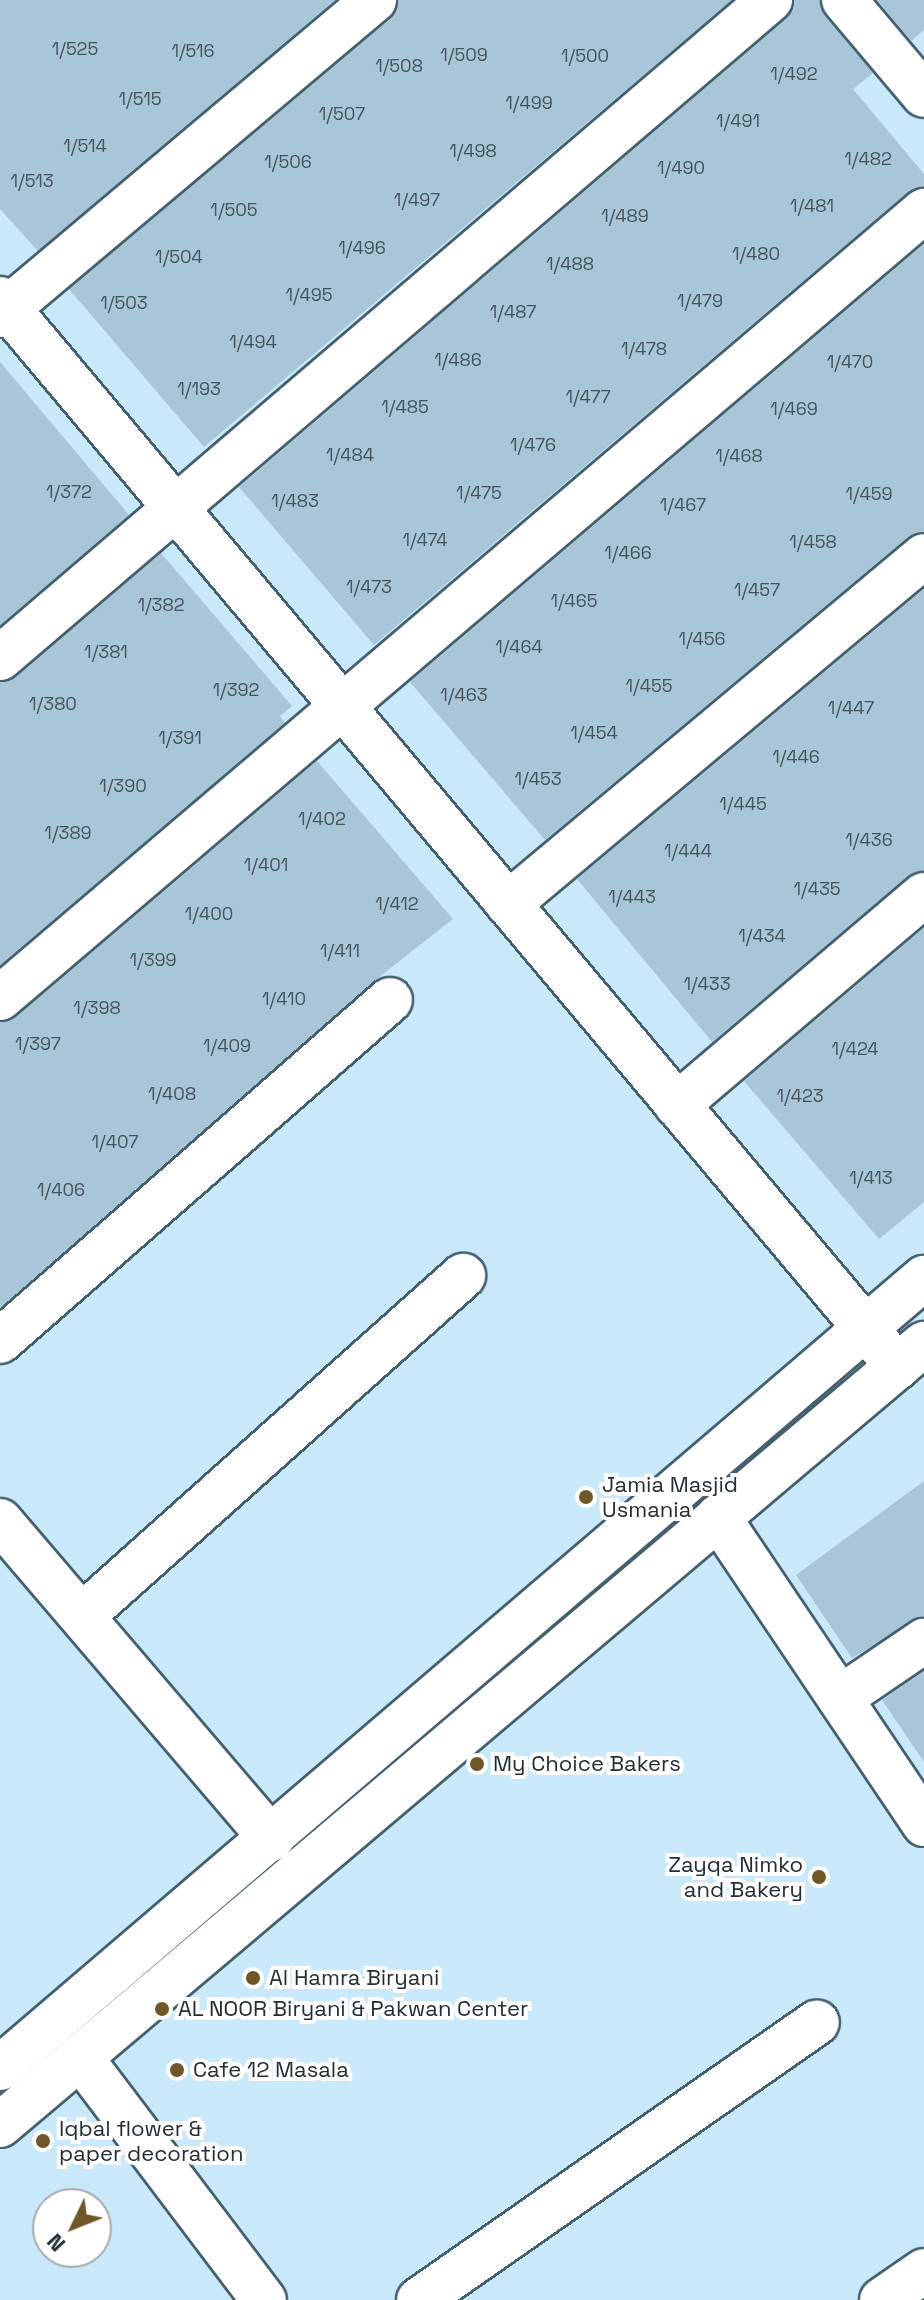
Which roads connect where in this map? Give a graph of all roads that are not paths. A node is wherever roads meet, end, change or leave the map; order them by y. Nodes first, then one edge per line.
1 (374, 0) edge
2 (770, 0) edge
3 (844, 0) edge
4 (924, 95) edge
5 (924, 211) edge
6 (3, 308) edge
7 (176, 509) junction
8 (924, 556) edge
9 (0, 658) edge
10 (342, 706) junction
11 (924, 895) edge
12 (508, 904) junction
13 (0, 998) edge
14 (390, 1000) dead end
15 (677, 1105) junction
16 (463, 1276) dead end
17 (924, 1278) edge
18 (864, 1329) junction
19 (0, 1341) edge
20 (911, 1356) edge
21 (718, 1517) junction
22 (0, 1521) edge
23 (82, 1616) junction
24 (924, 1641) edge
25 (840, 1698) junction
26 (924, 1824) edge
27 (272, 1839) junction
28 (817, 2022) dead end
29 (80, 2057) junction
30 (0, 2068) edge
31 (0, 2125) edge
32 (924, 2271) edge
33 (264, 2300) edge
34 (419, 2300) edge
35 (882, 2300) edge

1 - 6 street
2 - 7 street
3 - 4 street
5 - 10 street
6 - 7 street
7 - 9 street
7 - 10 street
8 - 12 street
10 - 12 street
10 - 13 street
11 - 15 street
12 - 15 street
14 - 19 street
15 - 18 street
16 - 23 street
17 - 18 street
18 - 20 street
18 - 27 street
20 - 21 street
21 - 25 street
21 - 29 street
22 - 23 street
23 - 27 street
24 - 25 street
25 - 26 street
27 - 30 street
28 - 34 street
29 - 31 street
29 - 33 street
32 - 35 street

